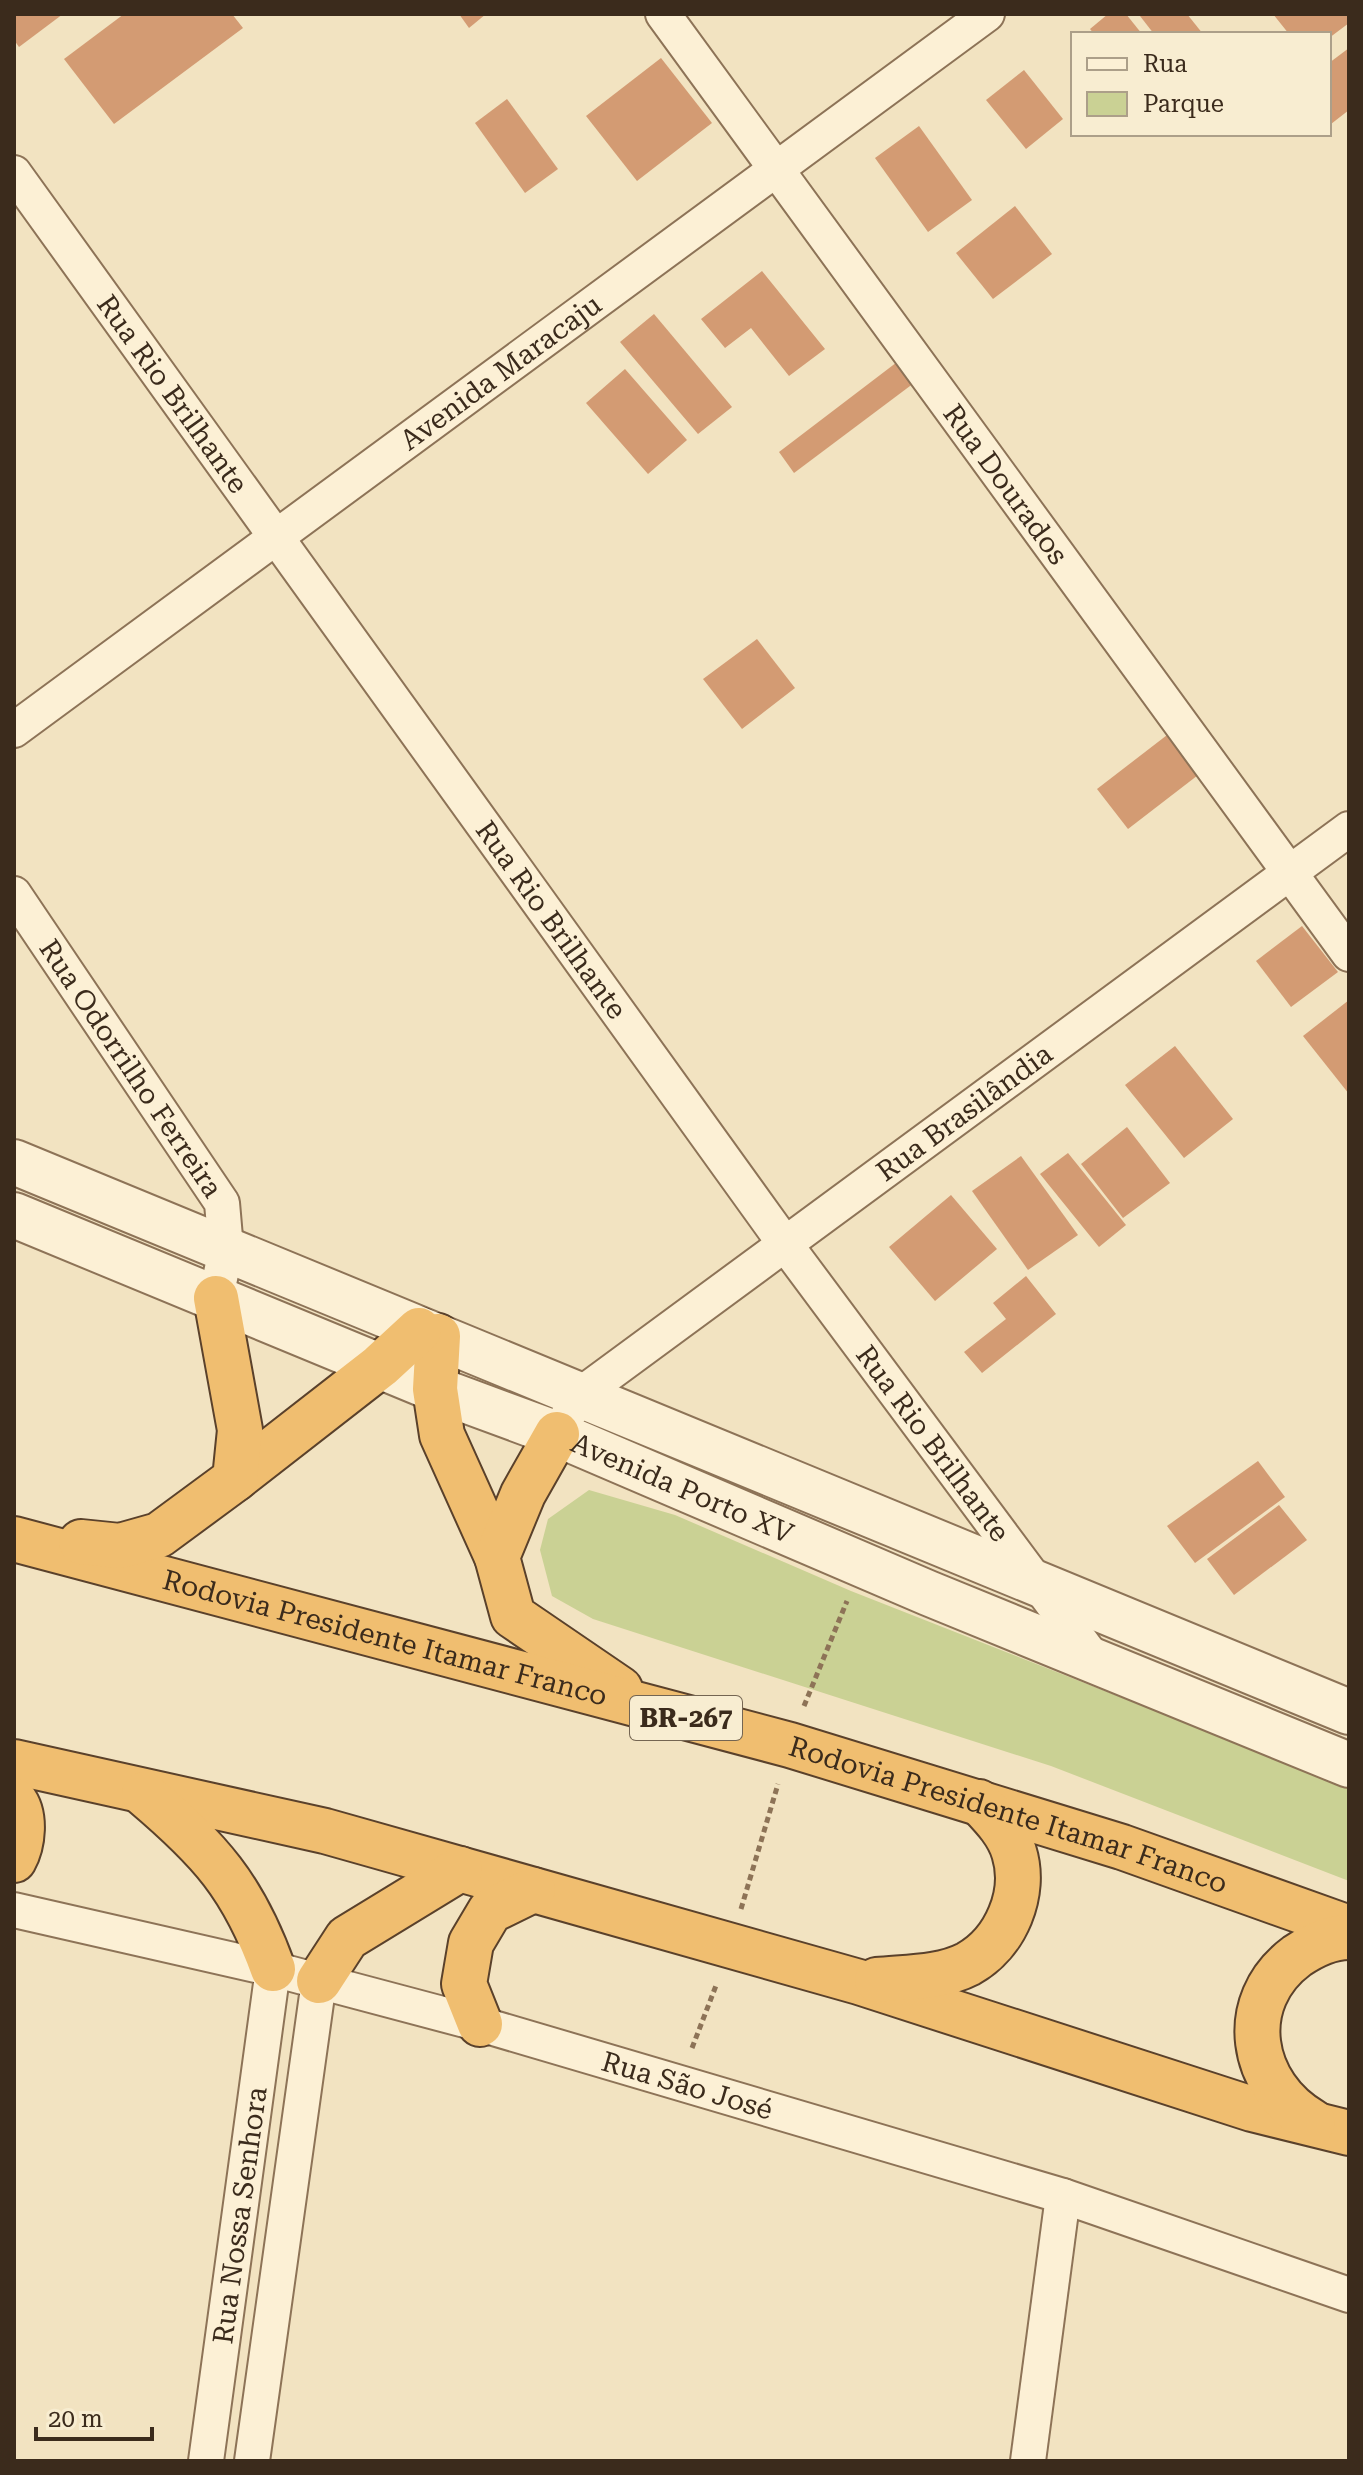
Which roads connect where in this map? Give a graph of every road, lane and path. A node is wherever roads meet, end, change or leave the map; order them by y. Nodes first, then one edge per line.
1 (663, 14) edge
2 (987, 14) edge
3 (775, 170) junction
4 (14, 173) edge
5 (273, 537) junction
6 (14, 730) edge
7 (1349, 829) edge
8 (1289, 873) junction
9 (14, 894) edge
10 (1349, 954) edge
11 (14, 1162) edge
12 (14, 1215) edge
13 (785, 1244) junction
14 (226, 1249) junction
15 (216, 1298) junction
16 (428, 1333) junction
17 (380, 1366) junction
18 (435, 1389) junction
19 (580, 1395) junction
20 (557, 1434) junction
21 (235, 1479) junction
22 (14, 1536) edge
23 (497, 1557) junction
24 (857, 1563) junction
25 (1038, 1584) junction
26 (1096, 1662) junction
27 (649, 1709) junction
28 (1349, 1712) edge
29 (790, 1745) junction
30 (14, 1762) edge
31 (1349, 1765) edge
32 (140, 1790) junction
33 (14, 1800) edge
34 (979, 1802) junction
35 (14, 1860) edge
36 (460, 1869) junction
37 (533, 1890) junction
38 (14, 1910) edge
39 (1349, 1928) edge
40 (1349, 1937) edge
41 (730, 1946) junction
42 (273, 1969) junction
43 (319, 1981) junction
44 (859, 1982) junction
45 (480, 2024) junction
46 (679, 2083) junction
47 (1335, 2130) edge
48 (1063, 2196) junction
49 (239, 2213) junction
50 (286, 2220) junction
51 (1349, 2295) edge
52 (206, 2461) edge
53 (252, 2461) edge
54 (1028, 2461) edge

1 - 3 street, Rua Dourados
2 - 3 street, Avenida Maracaju
3 - 5 street, Avenida Maracaju
3 - 8 street, Rua Dourados
4 - 5 street, Rua Rio Brilhante
5 - 6 street, Avenida Maracaju
5 - 13 street, Rua Rio Brilhante
7 - 8 street, Rua Brasilândia
8 - 10 street, Rua Dourados
8 - 13 street, Rua Brasilândia
9 - 14 street, Rua Odorrilho Ferreira
11 - 14 street, Avenida Porto XV
12 - 15 street, Avenida Porto XV
13 - 19 street, Rua Brasilândia
13 - 25 street, Rua Rio Brilhante
14 - 15 street, Rua Odorrilho Ferreira
14 - 16 street, Avenida Porto XV
15 - 17 street, Avenida Porto XV
15 - 21 highway
16 - 17 highway
16 - 18 highway
16 - 19 street, Avenida Porto XV
17 - 18 street, Avenida Porto XV
17 - 21 highway
18 - 20 street, Avenida Porto XV
18 - 23 highway
19 - 20 street
19 - 25 street, Avenida Porto XV
20 - 23 highway
20 - 24 street, Avenida Porto XV
21 - 22 highway
22 - 27 highway, Rodovia Presidente Itamar Franco / BR-267
23 - 27 highway
24 - 26 street, Avenida Porto XV
24 - 29 path
25 - 26 street, Rua Rio Brilhante
25 - 28 street, Avenida Porto XV
26 - 31 street, Avenida Porto XV
27 - 29 highway, Rodovia Presidente Itamar Franco / BR-267
29 - 34 highway, Rodovia Presidente Itamar Franco / BR-267
29 - 41 path
30 - 32 highway
32 - 36 highway
32 - 42 highway
33 - 35 highway
34 - 39 highway, Rodovia Presidente Itamar Franco / BR-267
34 - 44 highway
36 - 37 highway
36 - 43 highway
37 - 41 highway
37 - 45 highway
38 - 42 street, Rua São José
40 - 47 highway
41 - 44 highway
41 - 46 path
42 - 43 street, Rua São José
42 - 49 street, Rua Nossa Senhora
43 - 45 street, Rua São José
43 - 50 street, Rua Nossa Senhora
44 - 47 highway
45 - 46 street, Rua São José
46 - 48 street, Rua São José
48 - 51 street, Rua São José
48 - 54 street
49 - 50 street
49 - 52 street, Rua Nossa Senhora
50 - 53 street, Rua Nossa Senhora

